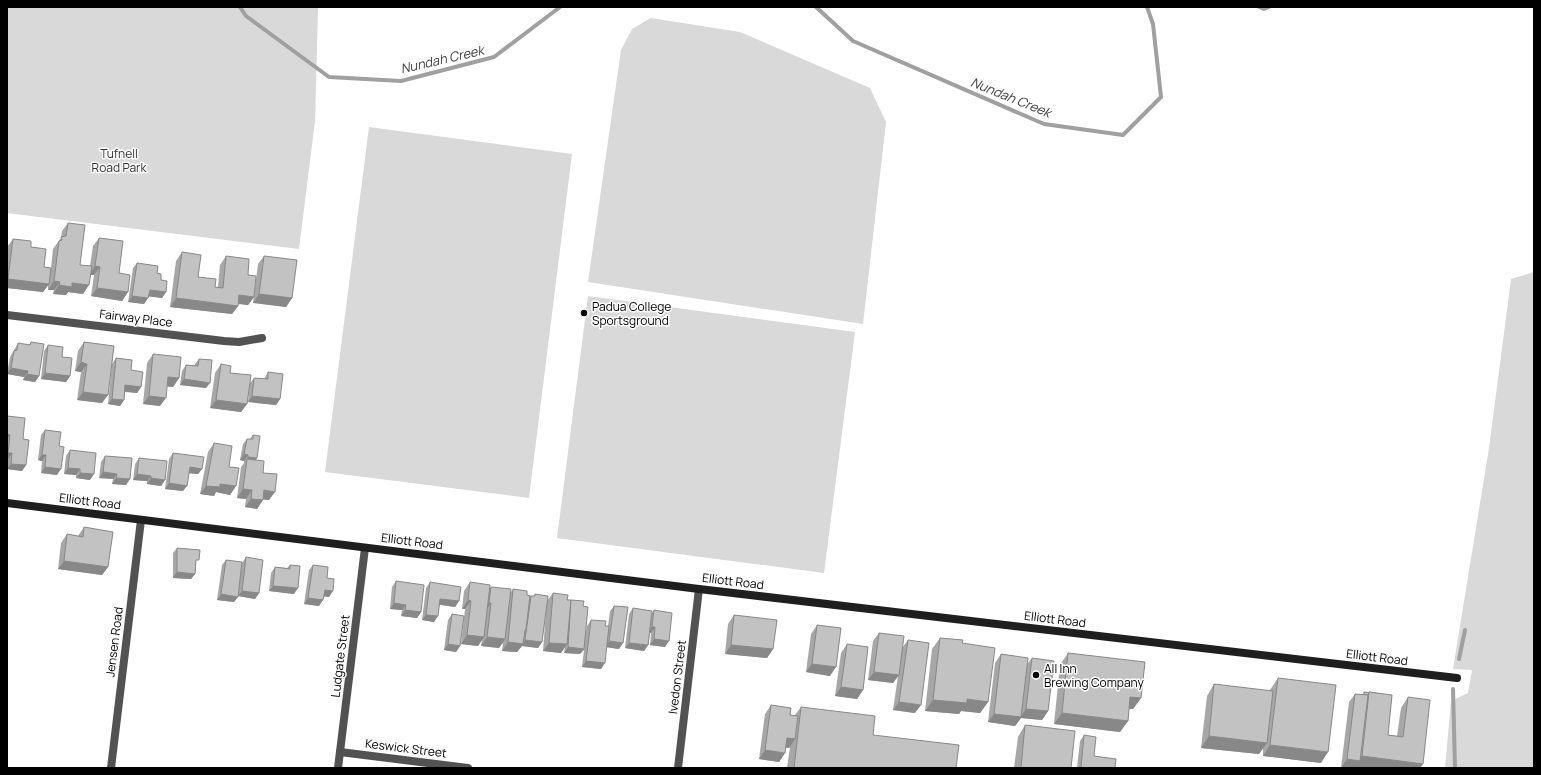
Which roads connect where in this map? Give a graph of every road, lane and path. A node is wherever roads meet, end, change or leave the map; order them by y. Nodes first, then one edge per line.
1 (7, 315) edge
2 (262, 338) dead end
3 (7, 503) edge
4 (141, 520) junction
5 (365, 548) junction
6 (699, 589) junction
7 (1457, 678) dead end
8 (340, 752) junction
9 (111, 768) edge
10 (338, 768) edge
11 (468, 768) edge
12 (678, 768) edge

1 - 2 street, Fairway Place
3 - 4 street, Elliott Road
4 - 5 street, Elliott Road
4 - 9 street, Jensen Road
5 - 6 street, Elliott Road
5 - 8 street, Ludgate Street
6 - 7 street, Elliott Road
6 - 12 street, Ivedon Street
8 - 10 street, Ludgate Street
8 - 11 street, Keswick Street

